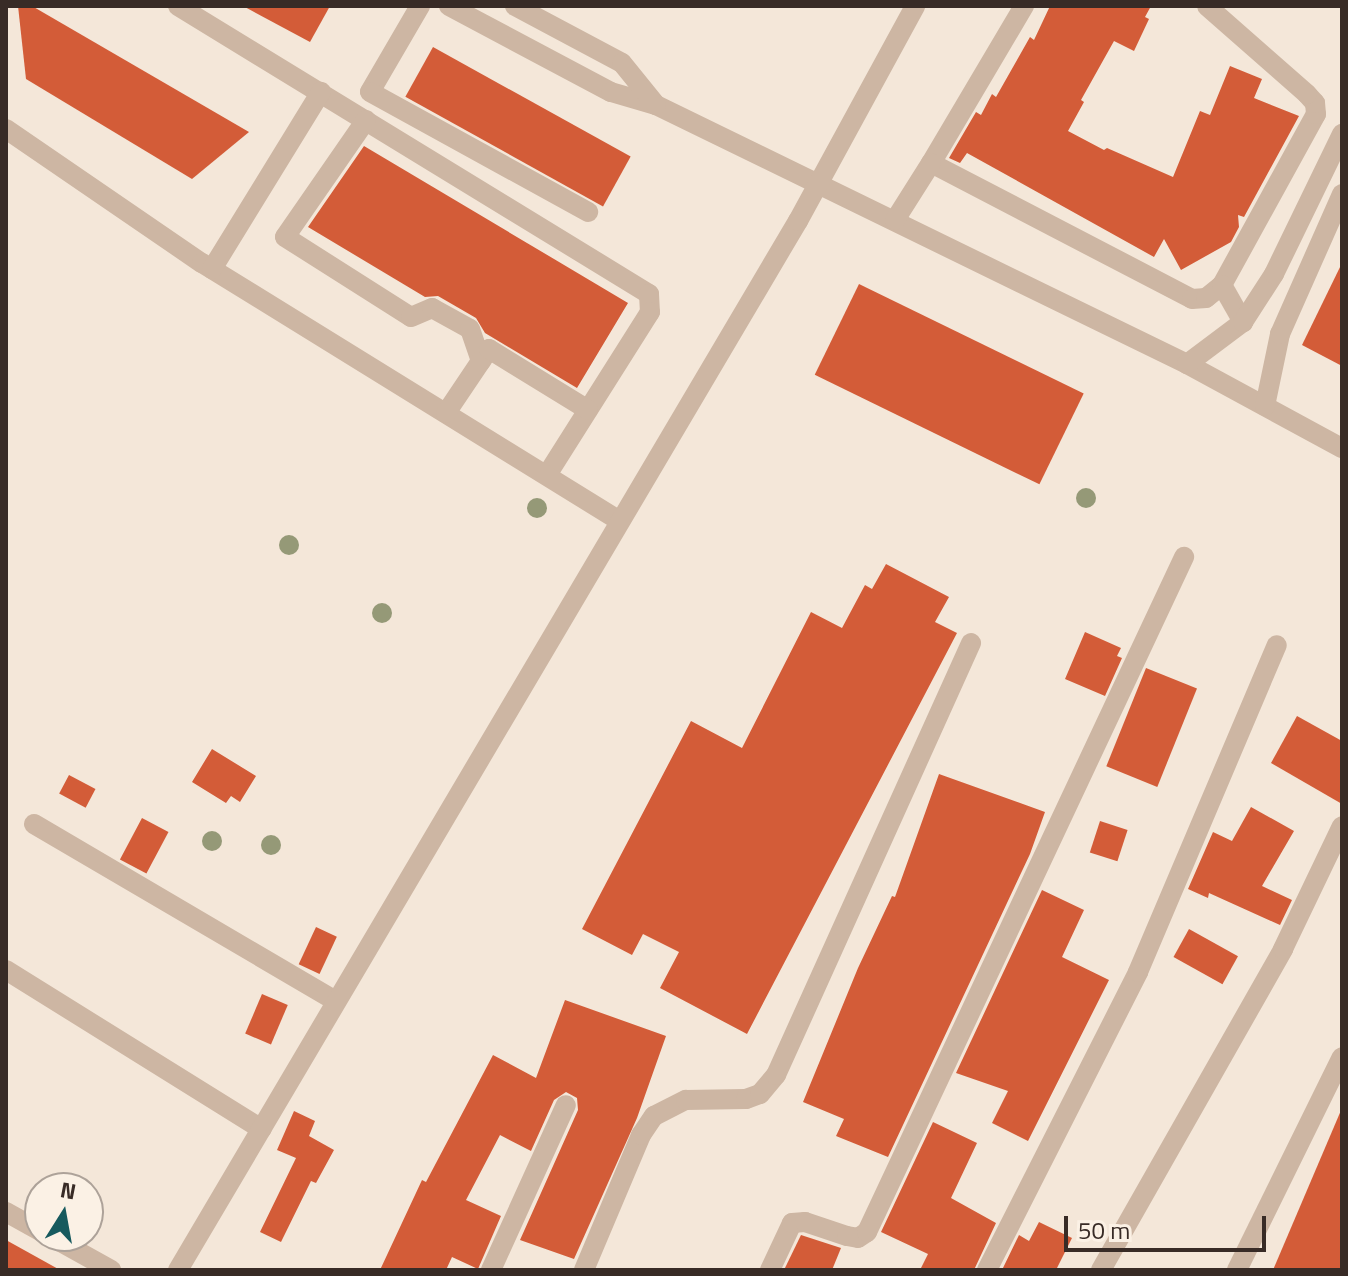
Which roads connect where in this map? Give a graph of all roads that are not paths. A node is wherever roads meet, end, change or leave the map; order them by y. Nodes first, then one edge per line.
1 (178, 6) edge
2 (420, 6) edge
3 (449, 6) edge
4 (515, 6) edge
5 (915, 6) edge
6 (1024, 6) edge
7 (1207, 6) edge
8 (321, 92) junction
9 (656, 105) junction
10 (366, 120) junction
11 (6, 129) edge
12 (1342, 134) edge
13 (931, 163) junction
14 (819, 182) junction
15 (1342, 194) edge
16 (588, 212) dead end
17 (895, 220) junction
18 (212, 269) junction
19 (1222, 285) junction
20 (1243, 322) junction
21 (481, 361) junction
22 (1187, 364) junction
23 (1265, 406) junction
24 (588, 410) junction
25 (446, 413) junction
26 (1342, 448) edge
27 (547, 475) junction
28 (620, 521) junction
29 (1184, 557) dead end
30 (971, 643) dead end
31 (1277, 645) dead end
32 (34, 824) dead end
33 (1342, 826) edge
34 (6, 970) edge
35 (336, 1001) junction
36 (1342, 1057) edge
37 (566, 1105) dead end
38 (261, 1129) junction
39 (6, 1212) edge
40 (24, 1222) edge
41 (79, 1252) edge
42 (111, 1270) edge
43 (178, 1270) edge
44 (491, 1270) edge
45 (584, 1270) edge
46 (770, 1270) edge
47 (987, 1270) edge
48 (1101, 1270) edge
49 (1237, 1270) edge

1 - 8 street
2 - 16 street
3 - 9 street
4 - 9 street
5 - 14 street
6 - 13 street
7 - 19 street
8 - 10 street
8 - 18 street
9 - 14 street
10 - 21 street
10 - 24 street
11 - 18 street
12 - 20 street
13 - 17 street
13 - 19 street
14 - 17 street
14 - 28 street
15 - 23 street
17 - 22 street
18 - 25 street
19 - 20 street
20 - 22 street
21 - 24 street
21 - 25 street
22 - 23 street
23 - 26 street
24 - 27 street
25 - 27 street
27 - 28 street
28 - 35 street
29 - 46 street
30 - 45 street
31 - 47 street
32 - 35 street
33 - 48 street
34 - 38 street
35 - 38 street
36 - 49 street
37 - 44 street
38 - 43 street
39 - 40 street
41 - 42 street

